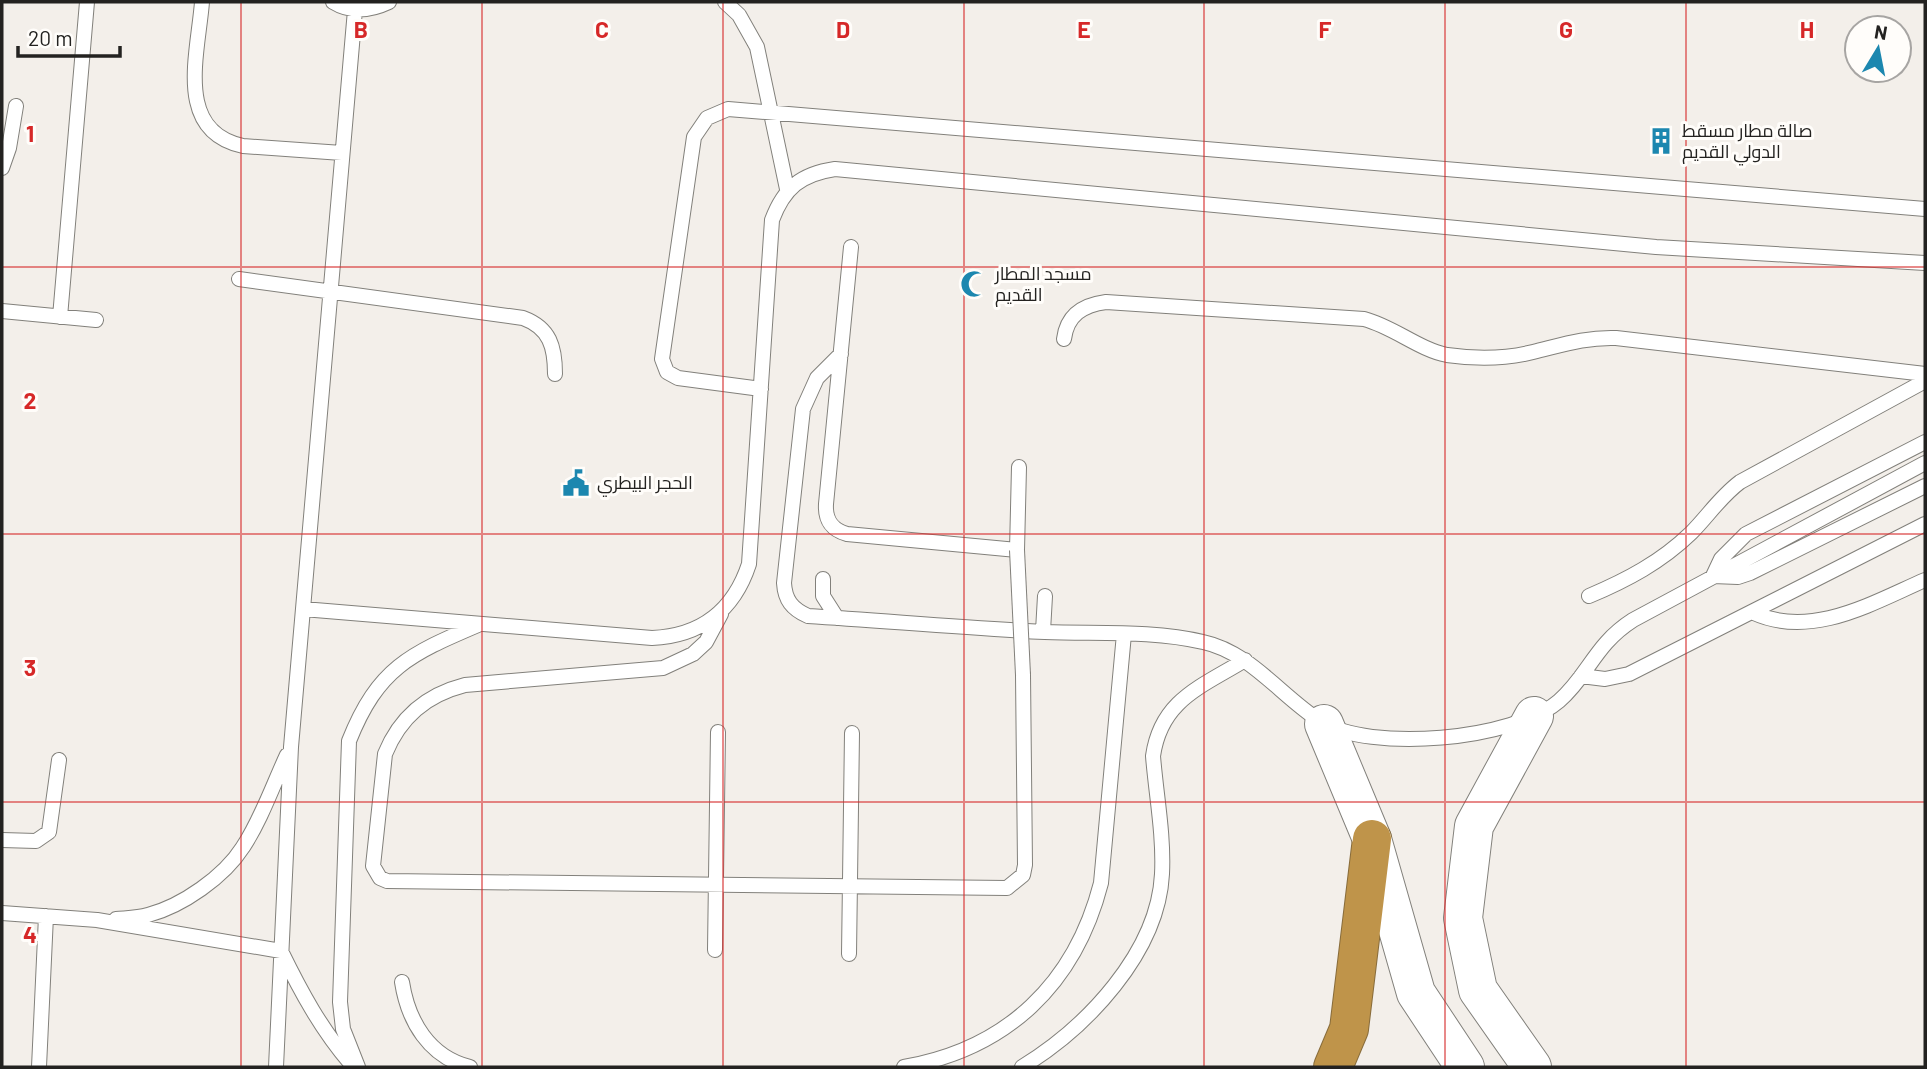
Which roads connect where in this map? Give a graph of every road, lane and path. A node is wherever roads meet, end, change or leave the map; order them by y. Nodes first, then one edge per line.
1 (87, 2) edge
2 (202, 2) edge
3 (333, 2) edge
4 (389, 2) edge
5 (724, 2) edge
6 (355, 10) junction
7 (16, 106) dead end
8 (770, 110) junction
9 (342, 153) junction
10 (2, 167) edge
11 (787, 189) junction
12 (1925, 209) edge
13 (851, 247) dead end
14 (1925, 263) edge
15 (239, 279) dead end
16 (331, 292) junction
17 (2, 311) edge
18 (60, 317) junction
19 (96, 320) dead end
20 (1064, 339) dead end
21 (841, 354) junction
22 (555, 374) dead end
23 (1925, 374) edge
24 (1925, 381) edge
25 (761, 389) junction
26 (1925, 442) edge
27 (1925, 463) edge
28 (1019, 467) dead end
29 (1925, 486) edge
30 (1925, 524) edge
31 (1017, 550) junction
32 (1713, 576) junction
33 (823, 579) dead end
34 (1925, 580) edge
35 (1045, 596) dead end
36 (1589, 596) dead end
37 (303, 609) junction
38 (721, 612) junction
39 (1754, 613) junction
40 (837, 618) junction
41 (483, 623) junction
42 (1042, 631) junction
43 (1124, 634) junction
44 (1245, 660) junction
45 (1581, 676) junction
46 (1534, 716) junction
47 (1324, 724) junction
48 (718, 733) dead end
49 (852, 733) dead end
50 (291, 747) junction
51 (59, 760) dead end
52 (2, 839) edge
53 (1372, 839) junction
54 (716, 885) junction
55 (850, 887) junction
56 (2, 913) edge
57 (46, 916) junction
58 (97, 920) junction
59 (715, 950) dead end
60 (281, 951) junction
61 (849, 954) dead end
62 (402, 982) dead end
63 (38, 1067) edge
64 (276, 1067) edge
65 (356, 1067) edge
66 (470, 1067) edge
67 (904, 1067) edge
68 (1022, 1067) edge
69 (1334, 1067) edge
70 (1465, 1067) edge
71 (1532, 1067) edge

1 - 18 lane
2 - 9 lane
3 - 6 lane
4 - 6 lane
5 - 8 lane
6 - 9 lane
7 - 10 lane
8 - 11 lane
8 - 12 lane
8 - 25 lane
9 - 16 lane
11 - 14 lane
11 - 25 lane
13 - 21 lane
15 - 16 lane
16 - 22 lane
16 - 37 lane
17 - 18 lane
18 - 19 lane
20 - 23 lane
21 - 31 lane
21 - 40 lane
24 - 36 lane
25 - 38 lane
26 - 32 lane
27 - 32 lane
28 - 31 lane
29 - 32 lane
30 - 39 lane
31 - 55 lane, bridge
32 - 45 lane
33 - 40 lane
34 - 39 lane
35 - 42 lane
37 - 41 lane
37 - 50 lane
38 - 41 lane
38 - 54 lane
39 - 45 lane
40 - 42 lane
41 - 65 lane
42 - 43 lane
43 - 44 lane
43 - 67 lane
44 - 47 lane
44 - 68 lane
45 - 46 lane
46 - 47 lane
46 - 71 street
47 - 53 street
48 - 54 lane
49 - 55 lane
50 - 58 lane
50 - 60 lane
51 - 52 lane
53 - 69 highway
53 - 70 street
54 - 55 lane
54 - 59 lane
55 - 61 lane
56 - 57 lane
57 - 58 lane
57 - 63 lane
58 - 60 lane
60 - 64 lane
60 - 65 lane
62 - 66 lane

